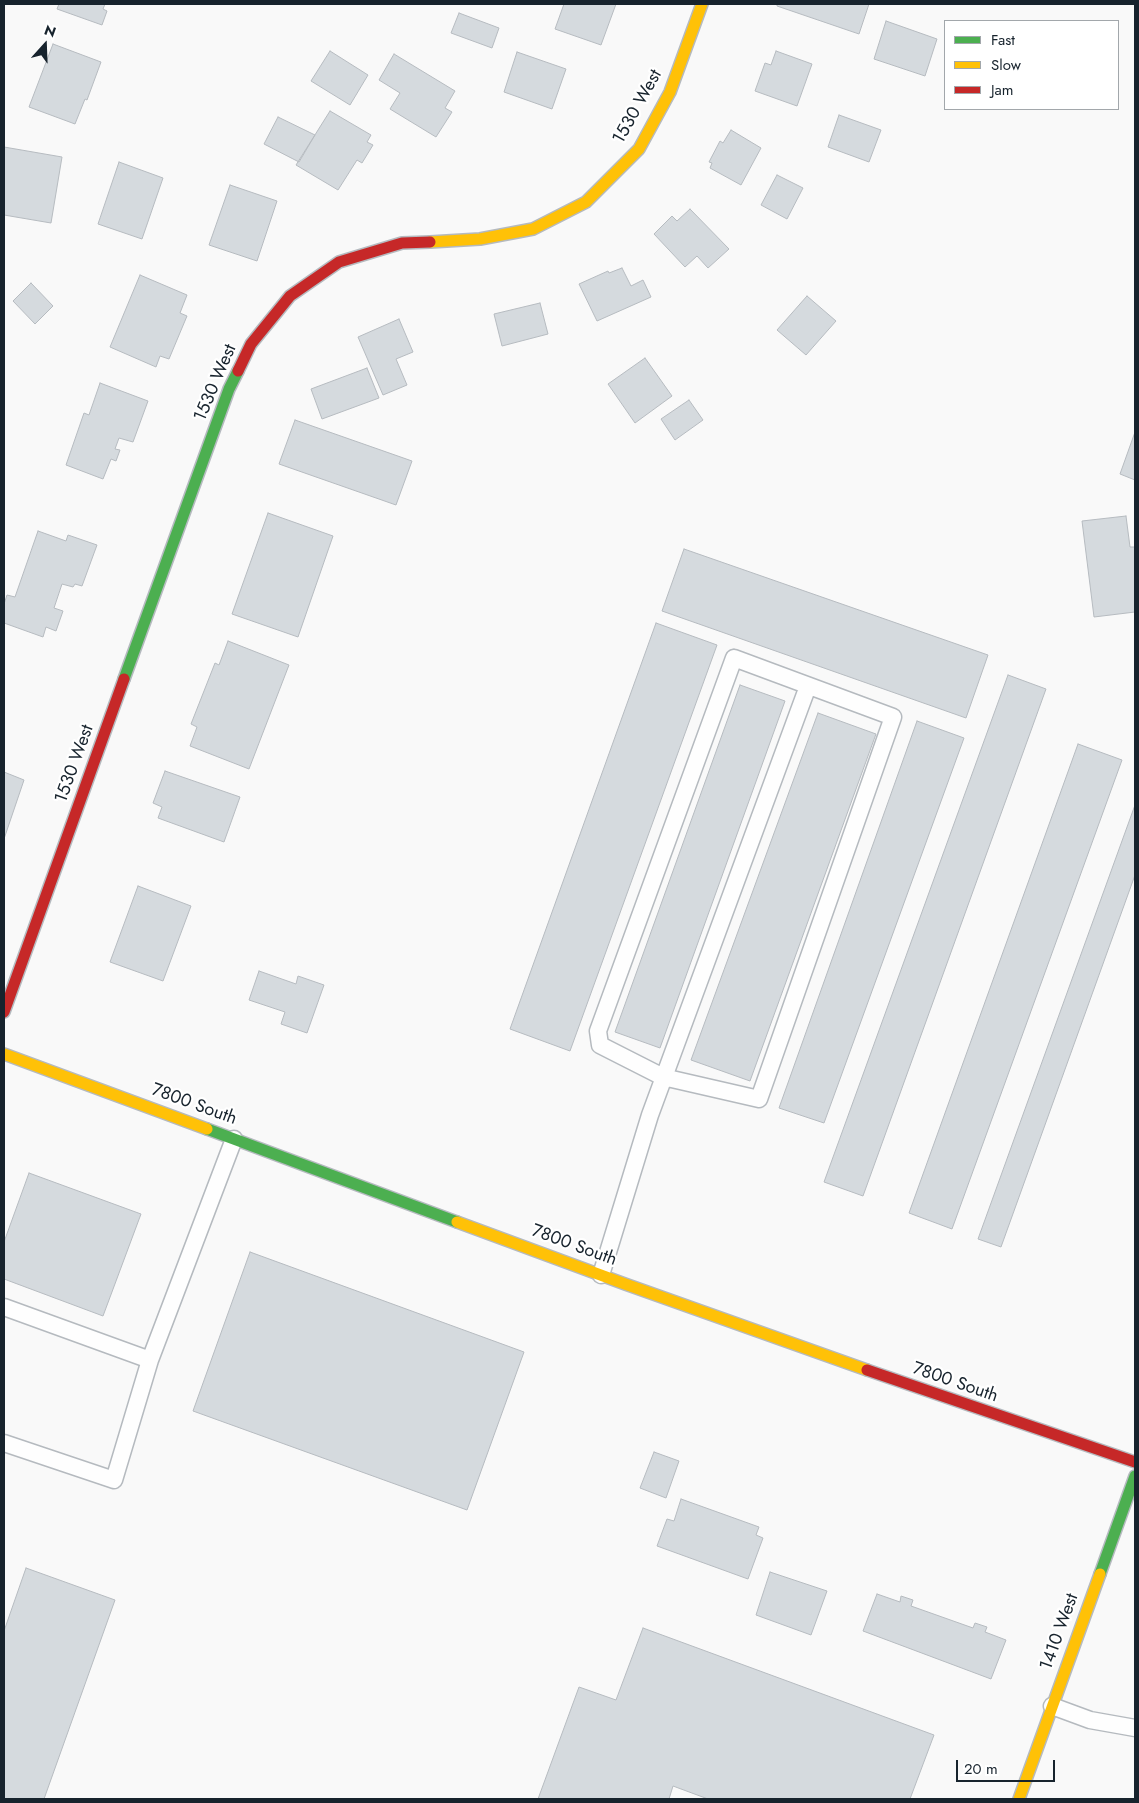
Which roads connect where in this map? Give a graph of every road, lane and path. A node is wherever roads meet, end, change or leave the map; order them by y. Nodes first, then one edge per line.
1 (702, 4) edge
2 (808, 686) junction
3 (4, 1012) edge
4 (4, 1054) edge
5 (664, 1077) junction
6 (234, 1139) junction
7 (601, 1275) junction
8 (4, 1307) edge
9 (150, 1360) junction
10 (5, 1447) edge
11 (1135, 1462) edge
12 (1135, 1476) edge
13 (1052, 1706) junction
14 (1135, 1728) edge
15 (1019, 1799) edge

1 - 3 street, 1530 West
2 - 5 lane
2 - 5 lane
2 - 5 lane
4 - 6 street, 7800 South
5 - 7 lane
6 - 7 street, 7800 South
6 - 9 lane
7 - 11 street, 7800 South
8 - 9 lane
9 - 10 lane
12 - 13 street, 1410 West
13 - 14 lane
13 - 15 street, 1410 West

